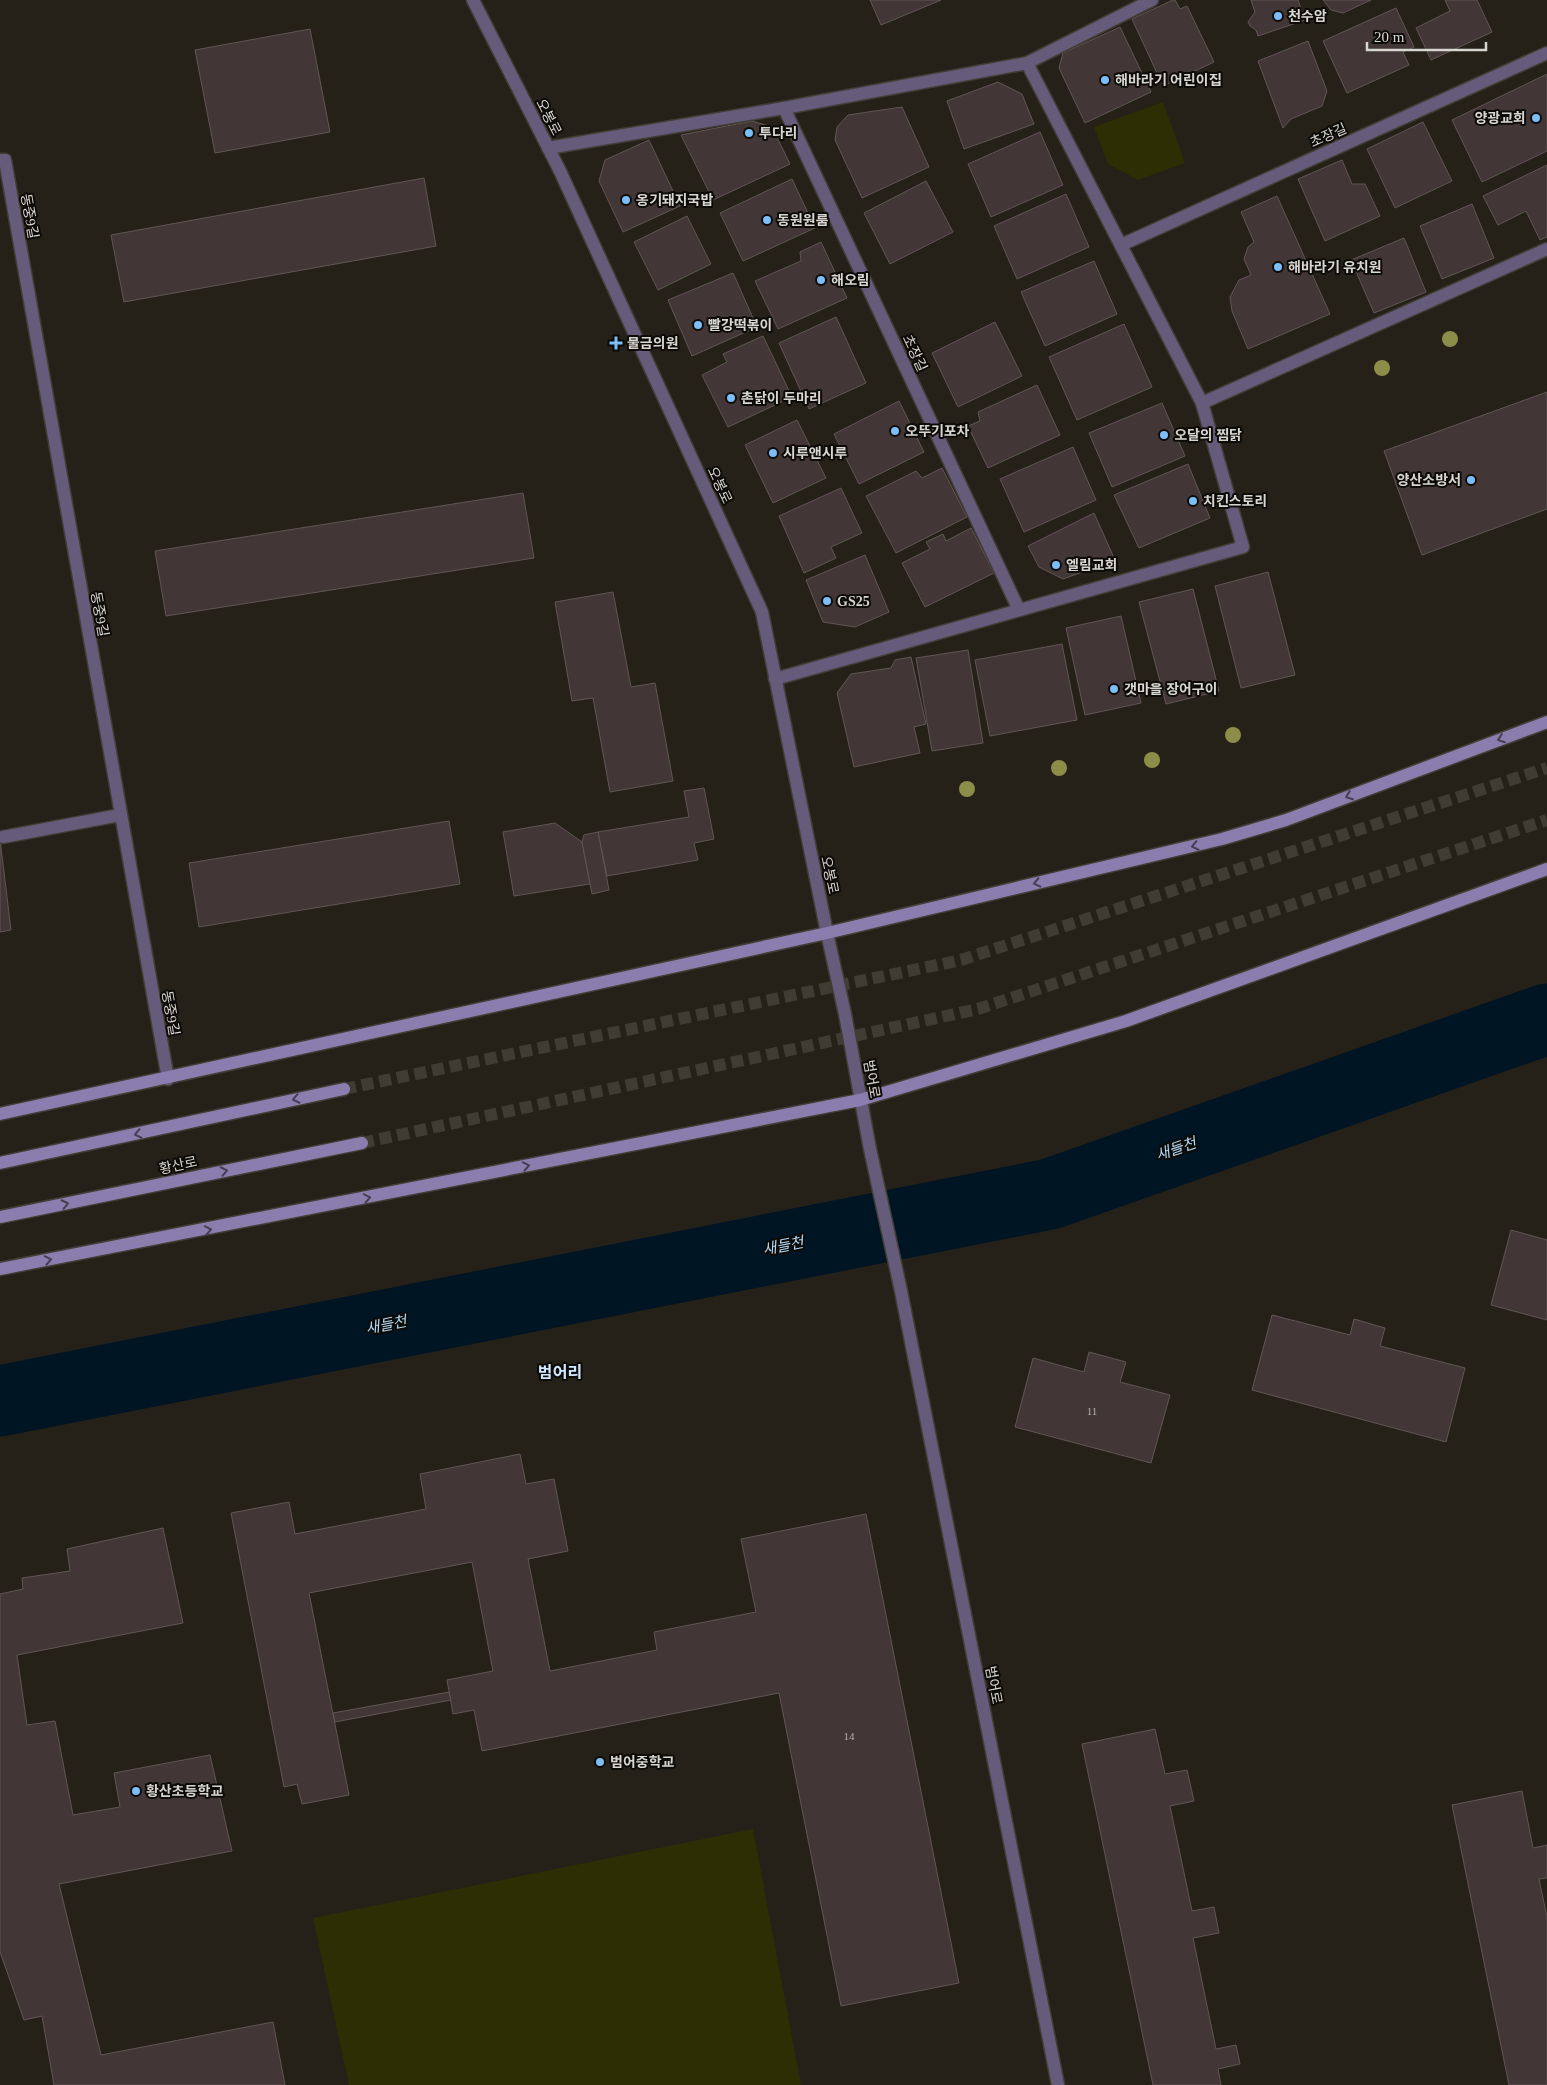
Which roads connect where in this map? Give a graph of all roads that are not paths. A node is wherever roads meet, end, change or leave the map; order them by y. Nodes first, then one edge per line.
1 (473, 0) edge
2 (1152, 0) edge
3 (1547, 52) edge
4 (1028, 63) junction
5 (784, 108) junction
6 (548, 148) junction
7 (0, 160) edge
8 (1121, 245) junction
9 (1547, 249) edge
10 (1202, 403) junction
11 (1019, 610) junction
12 (775, 679) junction
13 (1547, 722) edge
14 (120, 814) junction
15 (3, 837) dead end
16 (1547, 869) edge
17 (827, 933) junction
18 (845, 1014) joint
19 (168, 1079) junction
20 (344, 1089) tunnel mouth
21 (860, 1100) junction
22 (0, 1114) edge
23 (362, 1143) tunnel mouth
24 (0, 1163) edge
25 (0, 1217) edge
26 (0, 1269) edge
27 (1058, 2085) edge

1 - 6 street, 오봉로
2 - 4 street
3 - 8 street, 초장길
4 - 5 street
4 - 8 street
5 - 6 street
5 - 11 street, 초장길
6 - 12 street, 오봉로
7 - 14 street, 동중9길
8 - 10 street
9 - 10 street
10 - 11 street
11 - 12 street
12 - 17 street, 오봉로
13 -> 17 main road
14 - 15 street
14 - 19 street, 동중9길
16 - 21 main road
17 - 18 street, 오봉로
17 - 19 main road
18 - 21 street, 범어로
19 - 22 main road
20 -> 24 main road
26 -> 21 main road
21 - 27 street, 범어로
25 -> 23 main road, 황산로

